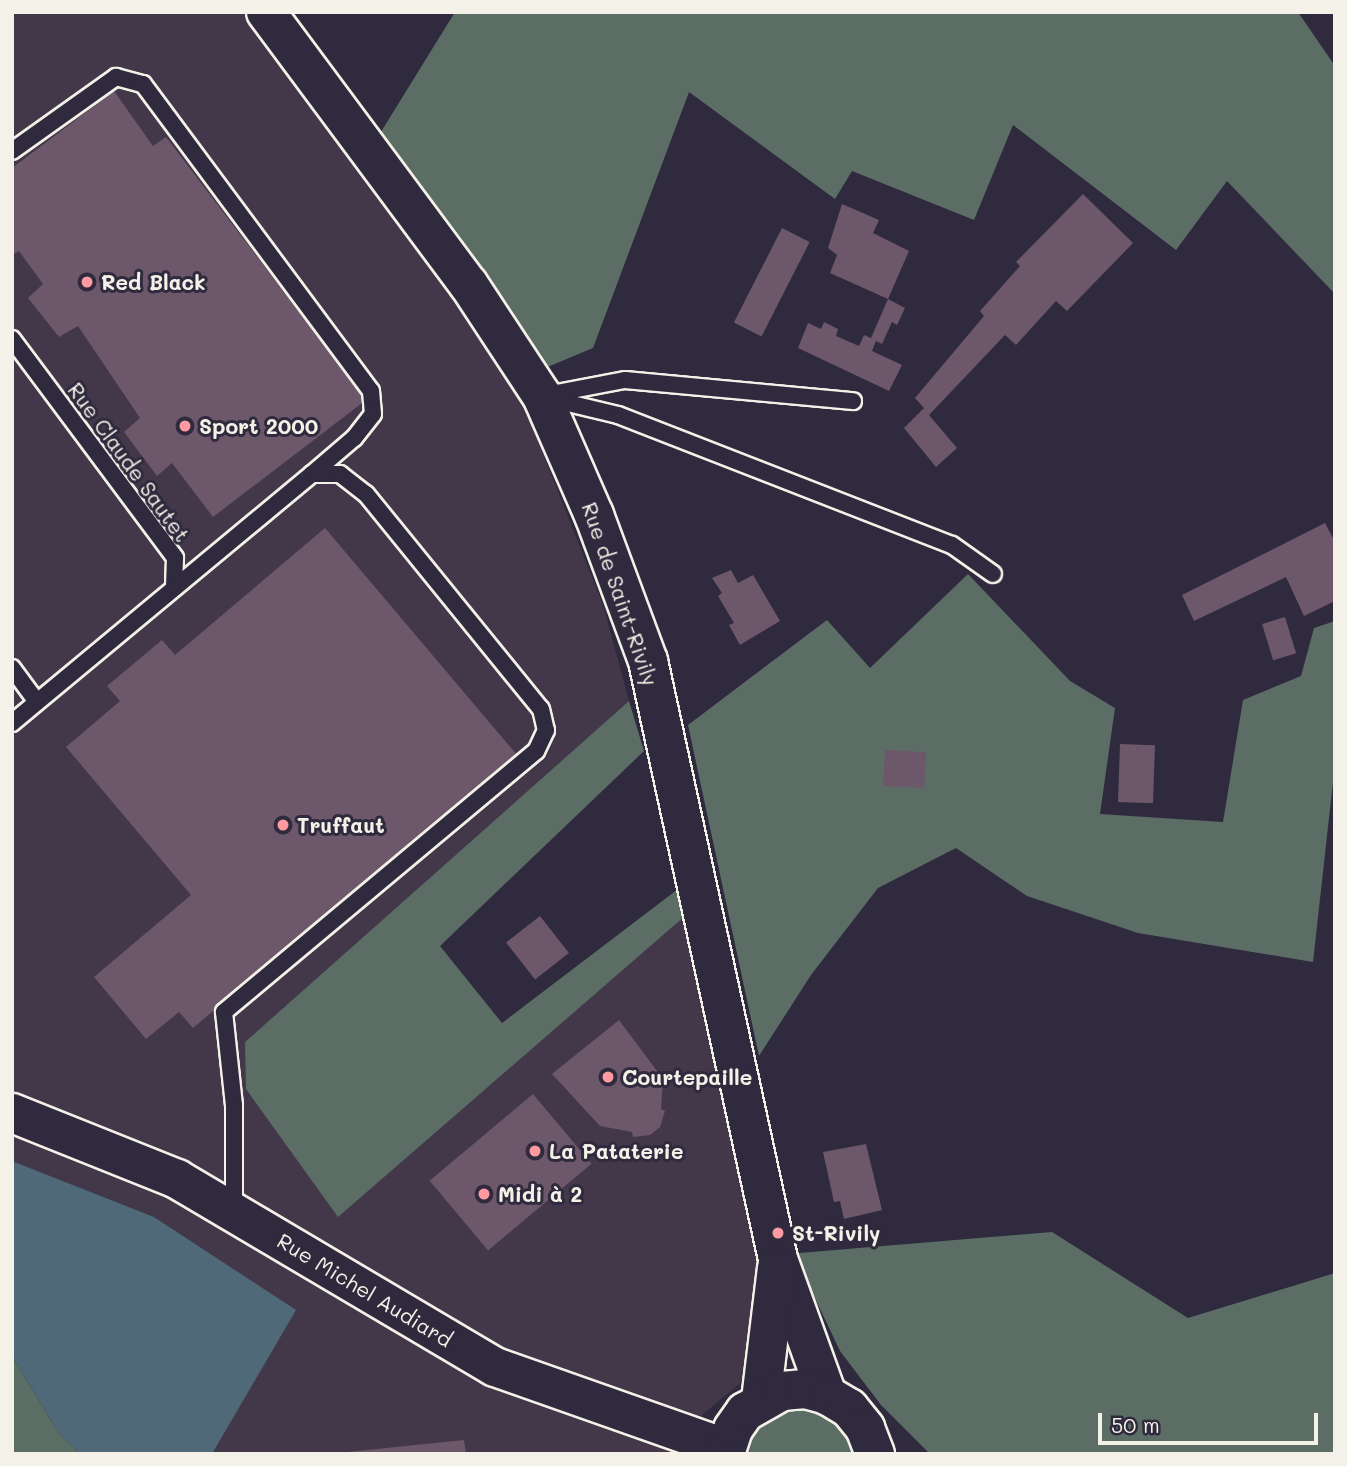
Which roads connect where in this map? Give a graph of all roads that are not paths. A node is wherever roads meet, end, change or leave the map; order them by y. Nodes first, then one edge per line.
1 (266, 12) edge
2 (12, 151) edge
3 (12, 339) edge
4 (542, 396) junction
5 (853, 401) dead end
6 (312, 474) junction
7 (993, 574) dead end
8 (174, 587) junction
9 (12, 668) edge
10 (37, 702) junction
11 (14, 720) edge
12 (12, 1113) edge
13 (234, 1213) junction
14 (778, 1259) junction
15 (827, 1395) junction
16 (761, 1400) junction
17 (725, 1451) edge
18 (875, 1454) edge

1 - 4 street, Rue de Saint-Rivily
2 - 6 lane
3 - 8 lane, Rue Claude Sautet
4 - 5 lane
4 - 7 lane
4 - 14 street, Rue de Saint-Rivily
6 - 8 lane
6 - 13 lane
8 - 10 lane
9 - 10 lane
10 - 11 lane
12 - 13 street, Rue Michel Audiard
13 - 17 street, Rue Michel Audiard
14 - 15 street, Rue de Saint-Rivily
14 - 16 street, Rue de Saint-Rivily
15 - 16 street
15 - 18 street
16 - 17 street

